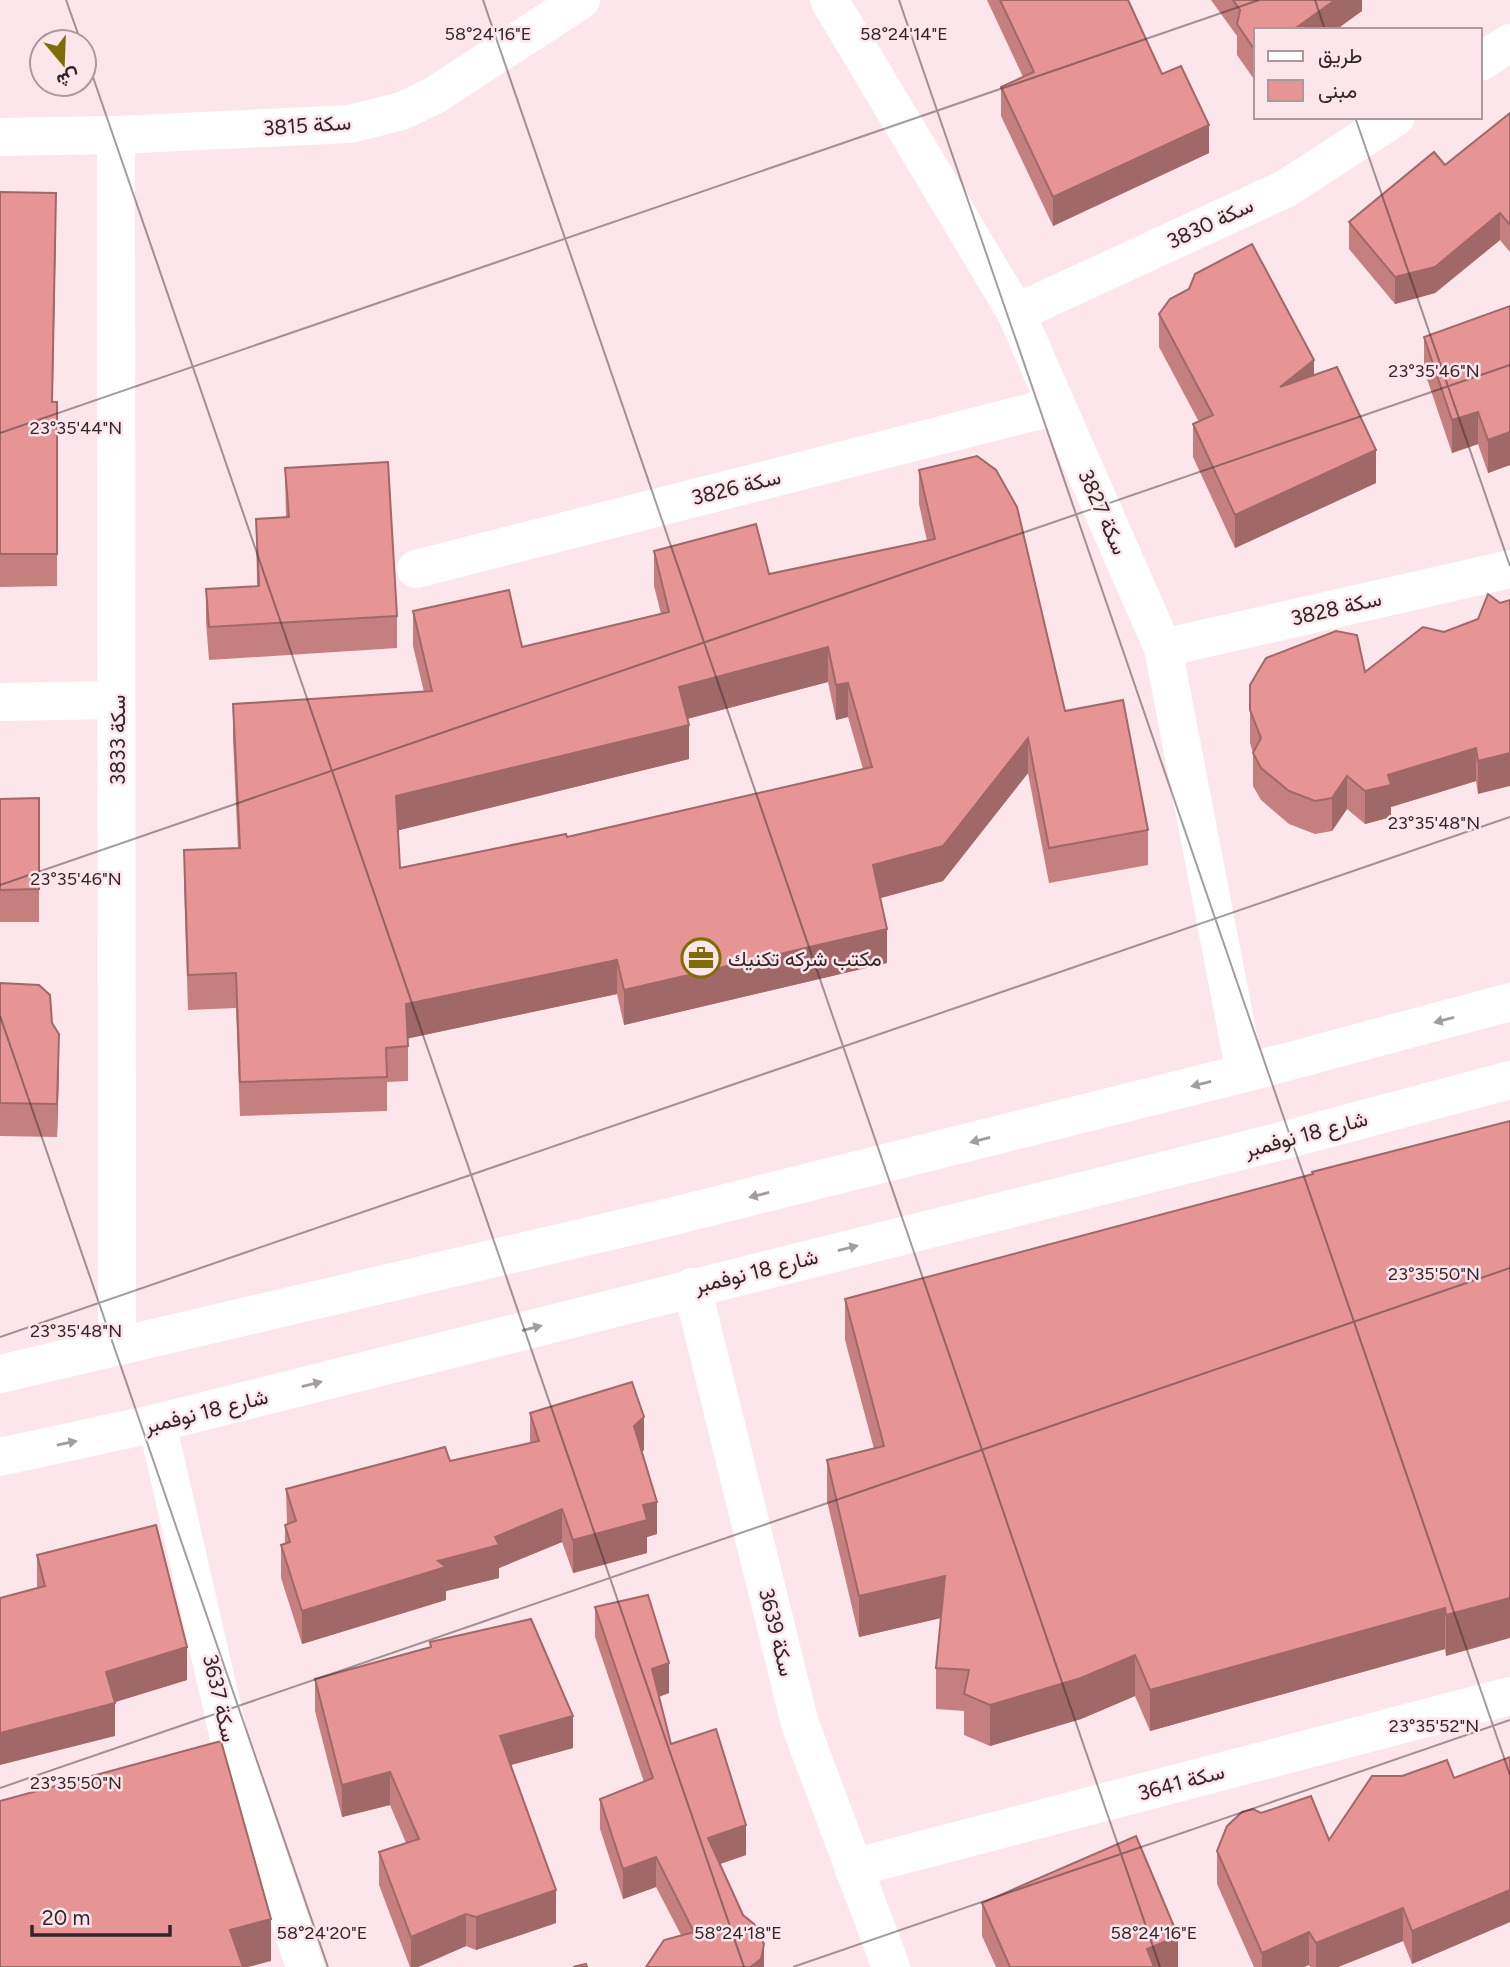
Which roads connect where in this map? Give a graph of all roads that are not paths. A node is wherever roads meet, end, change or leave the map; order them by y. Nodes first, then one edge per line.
1 (581, 0) edge
2 (829, 0) edge
3 (1510, 43) edge
4 (1482, 61) edge
5 (1393, 119) edge
6 (116, 135) junction
7 (0, 137) edge
8 (1016, 313) junction
9 (1056, 406) junction
10 (416, 569) dead end
11 (1510, 569) edge
12 (1163, 648) junction
13 (116, 700) junction
14 (0, 702) edge
15 (1510, 1002) edge
16 (1245, 1073) junction
17 (1510, 1080) edge
18 (692, 1287) junction
19 (117, 1345) junction
20 (0, 1374) edge
21 (157, 1423) junction
22 (0, 1457) edge
23 (1510, 1696) edge
24 (853, 1868) junction
25 (305, 1967) edge
26 (891, 1967) edge

1 - 6 street, سكة 3815
2 - 8 street, سكة 3827
3 - 4 street
5 - 8 street, سكة 3830
6 - 7 street, سكة 3815
6 - 13 street, سكة 3833
8 - 9 street, سكة 3827
9 - 10 street, سكة 3826
9 - 12 street, سكة 3827
11 - 12 street, سكة 3828
12 - 16 street, سكة 3827
13 - 14 street
13 - 19 street, سكة 3833
15 -> 16 street
16 -> 19 street
18 -> 17 street, شارع 18 نوفمبر
21 -> 18 street, شارع 18 نوفمبر
18 - 24 street, سكة 3639
19 - 20 street
22 -> 21 street, شارع 18 نوفمبر
21 - 25 street, سكة 3637
23 - 24 street, سكة 3641
24 - 26 street, سكة 3639

